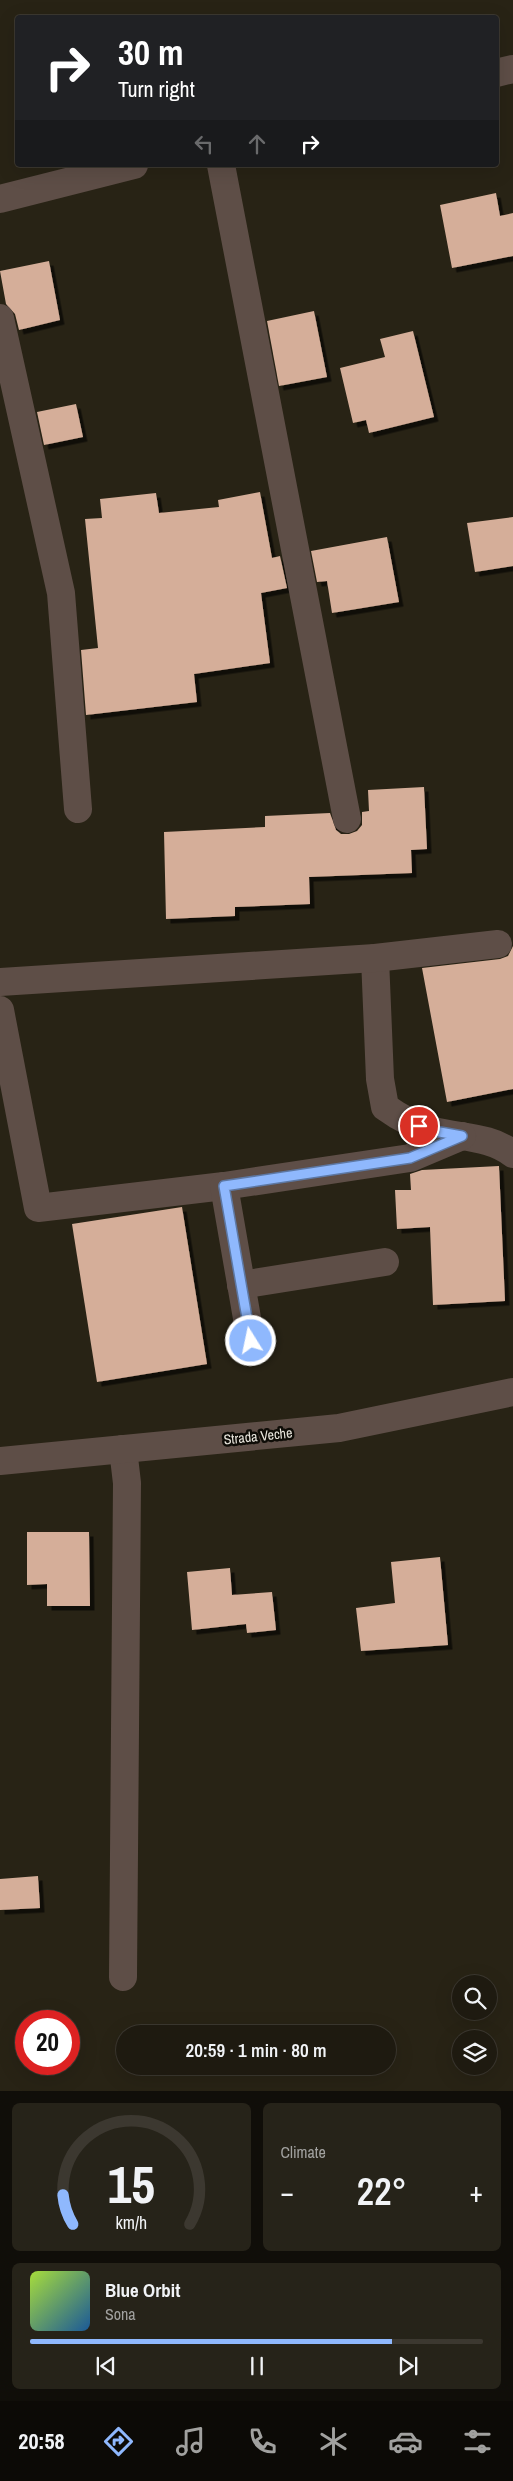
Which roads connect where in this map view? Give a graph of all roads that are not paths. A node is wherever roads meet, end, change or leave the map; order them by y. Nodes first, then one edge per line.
1 (513, 69) edge
2 (499, 72) edge
3 (126, 167) edge
4 (221, 167) edge
5 (0, 199) edge
6 (0, 318) edge
7 (78, 809) dead end
8 (347, 819) dead end
9 (498, 944) dead end
10 (375, 958) junction
11 (0, 982) edge
12 (0, 1010) edge
13 (462, 1136) junction
14 (513, 1154) edge
15 (224, 1186) junction
16 (385, 1262) dead end
17 (241, 1285) junction
18 (251, 1341) dead end
19 (513, 1392) edge
20 (123, 1449) junction
21 (0, 1461) edge
22 (123, 1977) dead end

1 - 2 street
3 - 5 street
4 - 8 street
6 - 7 street
9 - 10 street
10 - 11 street
10 - 13 street
12 - 15 street
13 - 14 street
13 - 15 street
15 - 17 street
16 - 17 street
17 - 18 street
19 - 20 street, Strada Veche
20 - 21 street, Strada Veche
20 - 22 street

